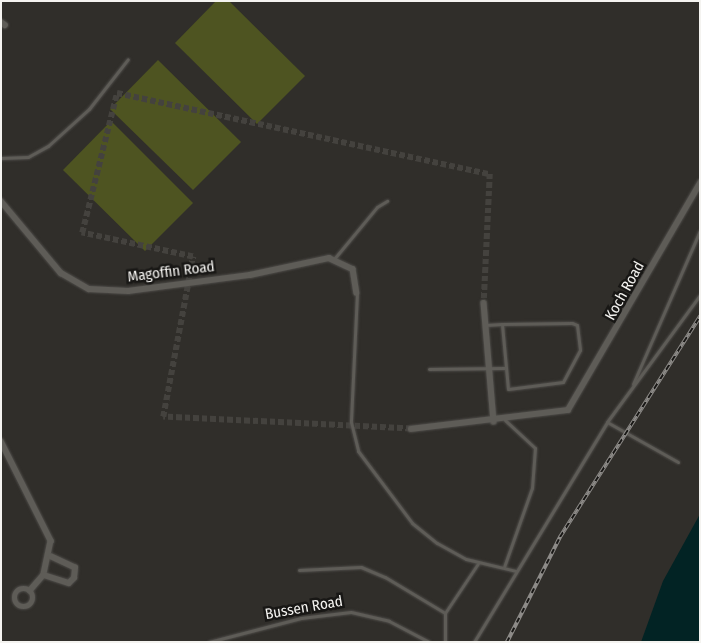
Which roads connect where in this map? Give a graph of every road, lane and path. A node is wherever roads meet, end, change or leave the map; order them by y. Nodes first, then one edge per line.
1 (128, 59) dead end
2 (1, 158) edge
3 (700, 183) edge
4 (1, 201) edge
5 (387, 201) dead end
6 (4, 211) edge
7 (700, 231) edge
8 (334, 259) junction
9 (358, 293) joint
10 (700, 295) edge
11 (484, 303) tunnel mouth
12 (502, 324) junction
13 (486, 325) junction
14 (504, 368) junction
15 (429, 369) dead end
16 (490, 369) junction
17 (631, 390) junction
18 (505, 420) junction
19 (494, 422) junction
20 (607, 422) junction
21 (411, 429) tunnel mouth
22 (1, 441) edge
23 (678, 462) dead end
24 (50, 558) junction
25 (480, 562) junction
26 (504, 566) junction
27 (299, 570) dead end
28 (516, 571) junction
29 (44, 575) junction
30 (30, 591) dead end
31 (445, 613) junction
32 (209, 642) edge
33 (428, 642) edge
34 (445, 642) edge
35 (474, 642) edge

1 - 2 lane
3 - 18 street, Koch Road
4 - 6 street, Magoffin Road
5 - 8 lane
6 - 8 street, Magoffin Road
7 - 17 lane
8 - 9 street
9 - 25 lane
10 - 17 lane
11 - 13 street
12 - 13 lane
12 - 14 lane
12 - 14 lane
13 - 16 street
14 - 16 lane
15 - 16 lane
16 - 19 street
17 - 20 lane
18 - 19 street
18 - 26 lane
19 - 21 street
20 - 23 lane
20 - 28 lane
22 - 24 street
24 - 29 street
24 - 29 street
25 - 26 lane
25 - 31 lane
26 - 28 lane
27 - 31 lane
28 - 35 lane
29 - 30 street
31 - 34 lane
32 - 33 lane, Bussen Road

